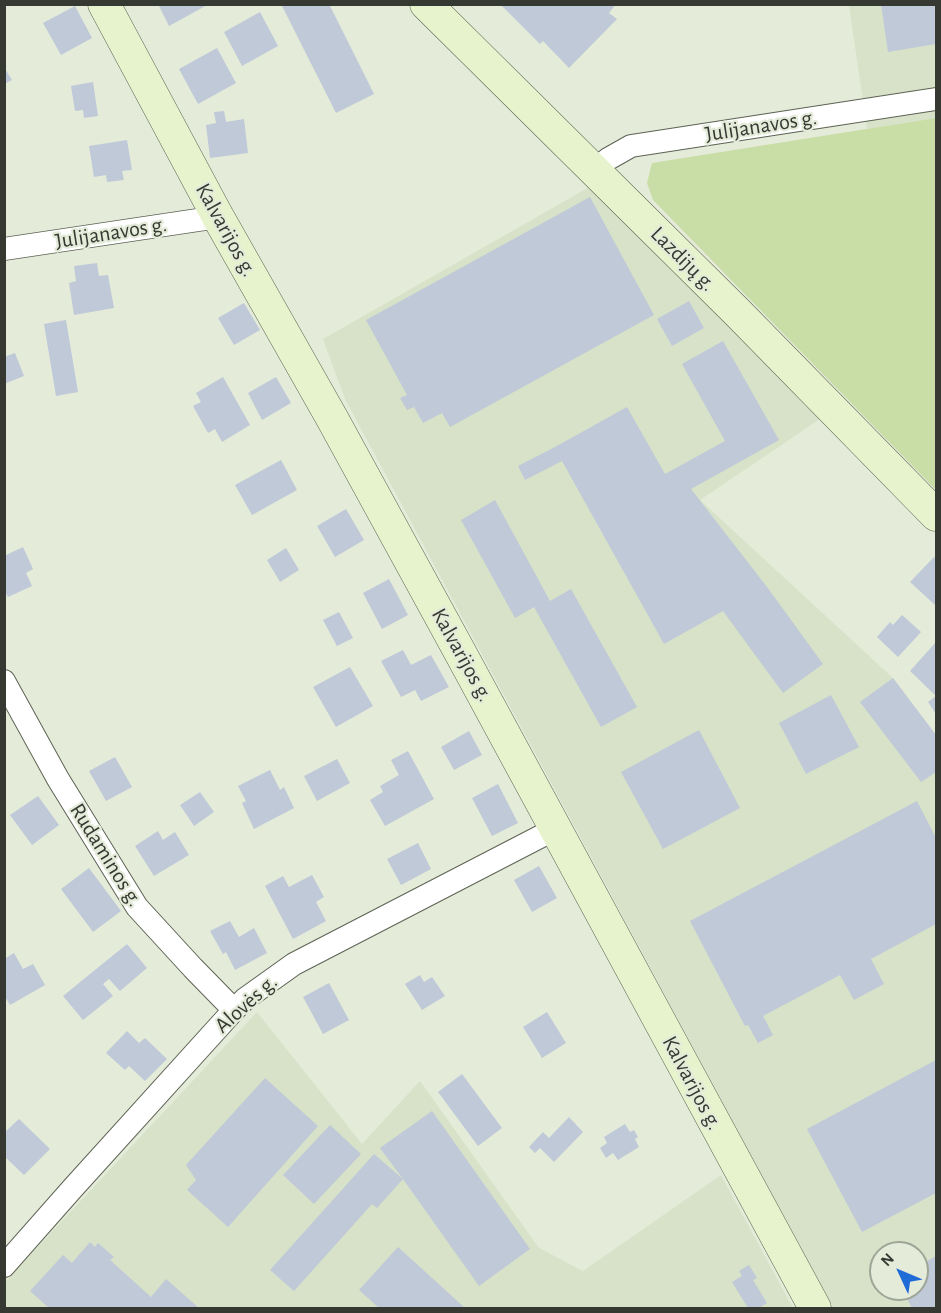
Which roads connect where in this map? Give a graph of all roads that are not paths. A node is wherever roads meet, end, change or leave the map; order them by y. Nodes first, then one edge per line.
1 (104, 4) edge
2 (426, 4) edge
3 (936, 99) edge
4 (593, 171) junction
5 (218, 217) junction
6 (4, 249) edge
7 (936, 515) edge
8 (4, 681) edge
9 (555, 829) junction
10 (234, 1010) junction
11 (4, 1266) edge
12 (815, 1308) edge

1 - 5 main road, Kalvarijos g.
2 - 4 main road, Lazdijų g.
3 - 4 street, Julijanavos g.
4 - 7 main road, Lazdijų g.
5 - 6 street, Julijanavos g.
5 - 9 main road, Kalvarijos g.
8 - 10 street, Rudaminos g.
9 - 10 street, Alovės g.
9 - 12 main road, Kalvarijos g.
10 - 11 street, Alovės g.

